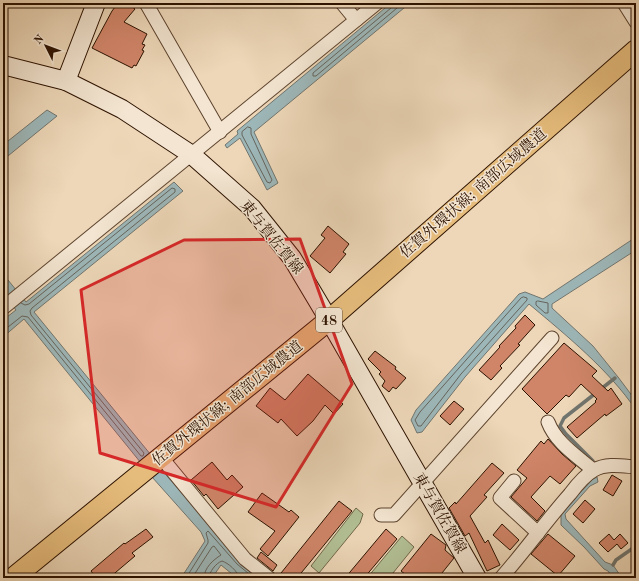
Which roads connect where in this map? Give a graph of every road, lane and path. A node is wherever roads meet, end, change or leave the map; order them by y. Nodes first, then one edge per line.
1 (96, 3) edge
2 (146, 3) edge
3 (342, 3) edge
4 (377, 3) edge
5 (624, 3) edge
6 (356, 20) junction
7 (636, 22) edge
8 (636, 50) edge
9 (3, 65) edge
10 (66, 81) junction
11 (220, 132) junction
12 (192, 155) junction
13 (5, 306) edge
14 (329, 320) junction
15 (552, 338) dead end
16 (548, 422) dead end
17 (161, 457) junction
18 (636, 467) edge
19 (593, 470) junction
20 (514, 481) dead end
21 (422, 482) junction
22 (381, 515) dead end
23 (538, 533) junction
24 (13, 578) edge
25 (269, 578) edge
26 (477, 578) edge
27 (501, 578) edge

1 - 10 main road
2 - 11 street
3 - 6 street
4 - 6 street
5 - 7 street
6 - 11 street
8 - 14 main road, 佐賀外環状線; 南部広域農道 / 48
9 - 10 main road, 東与賀佐賀線
10 - 12 main road, 東与賀佐賀線
11 - 12 street
12 - 13 street
12 - 14 main road, 東与賀佐賀線
14 - 17 main road, 佐賀外環状線; 南部広域農道 / 48
14 - 21 main road, 東与賀佐賀線
15 - 21 street
16 - 19 street
17 - 24 main road, 佐賀外環状線; 南部広域農道 / 48
17 - 25 street
18 - 19 street
19 - 23 street
20 - 23 street
21 - 22 street
21 - 26 main road, 東与賀佐賀線
23 - 27 street

